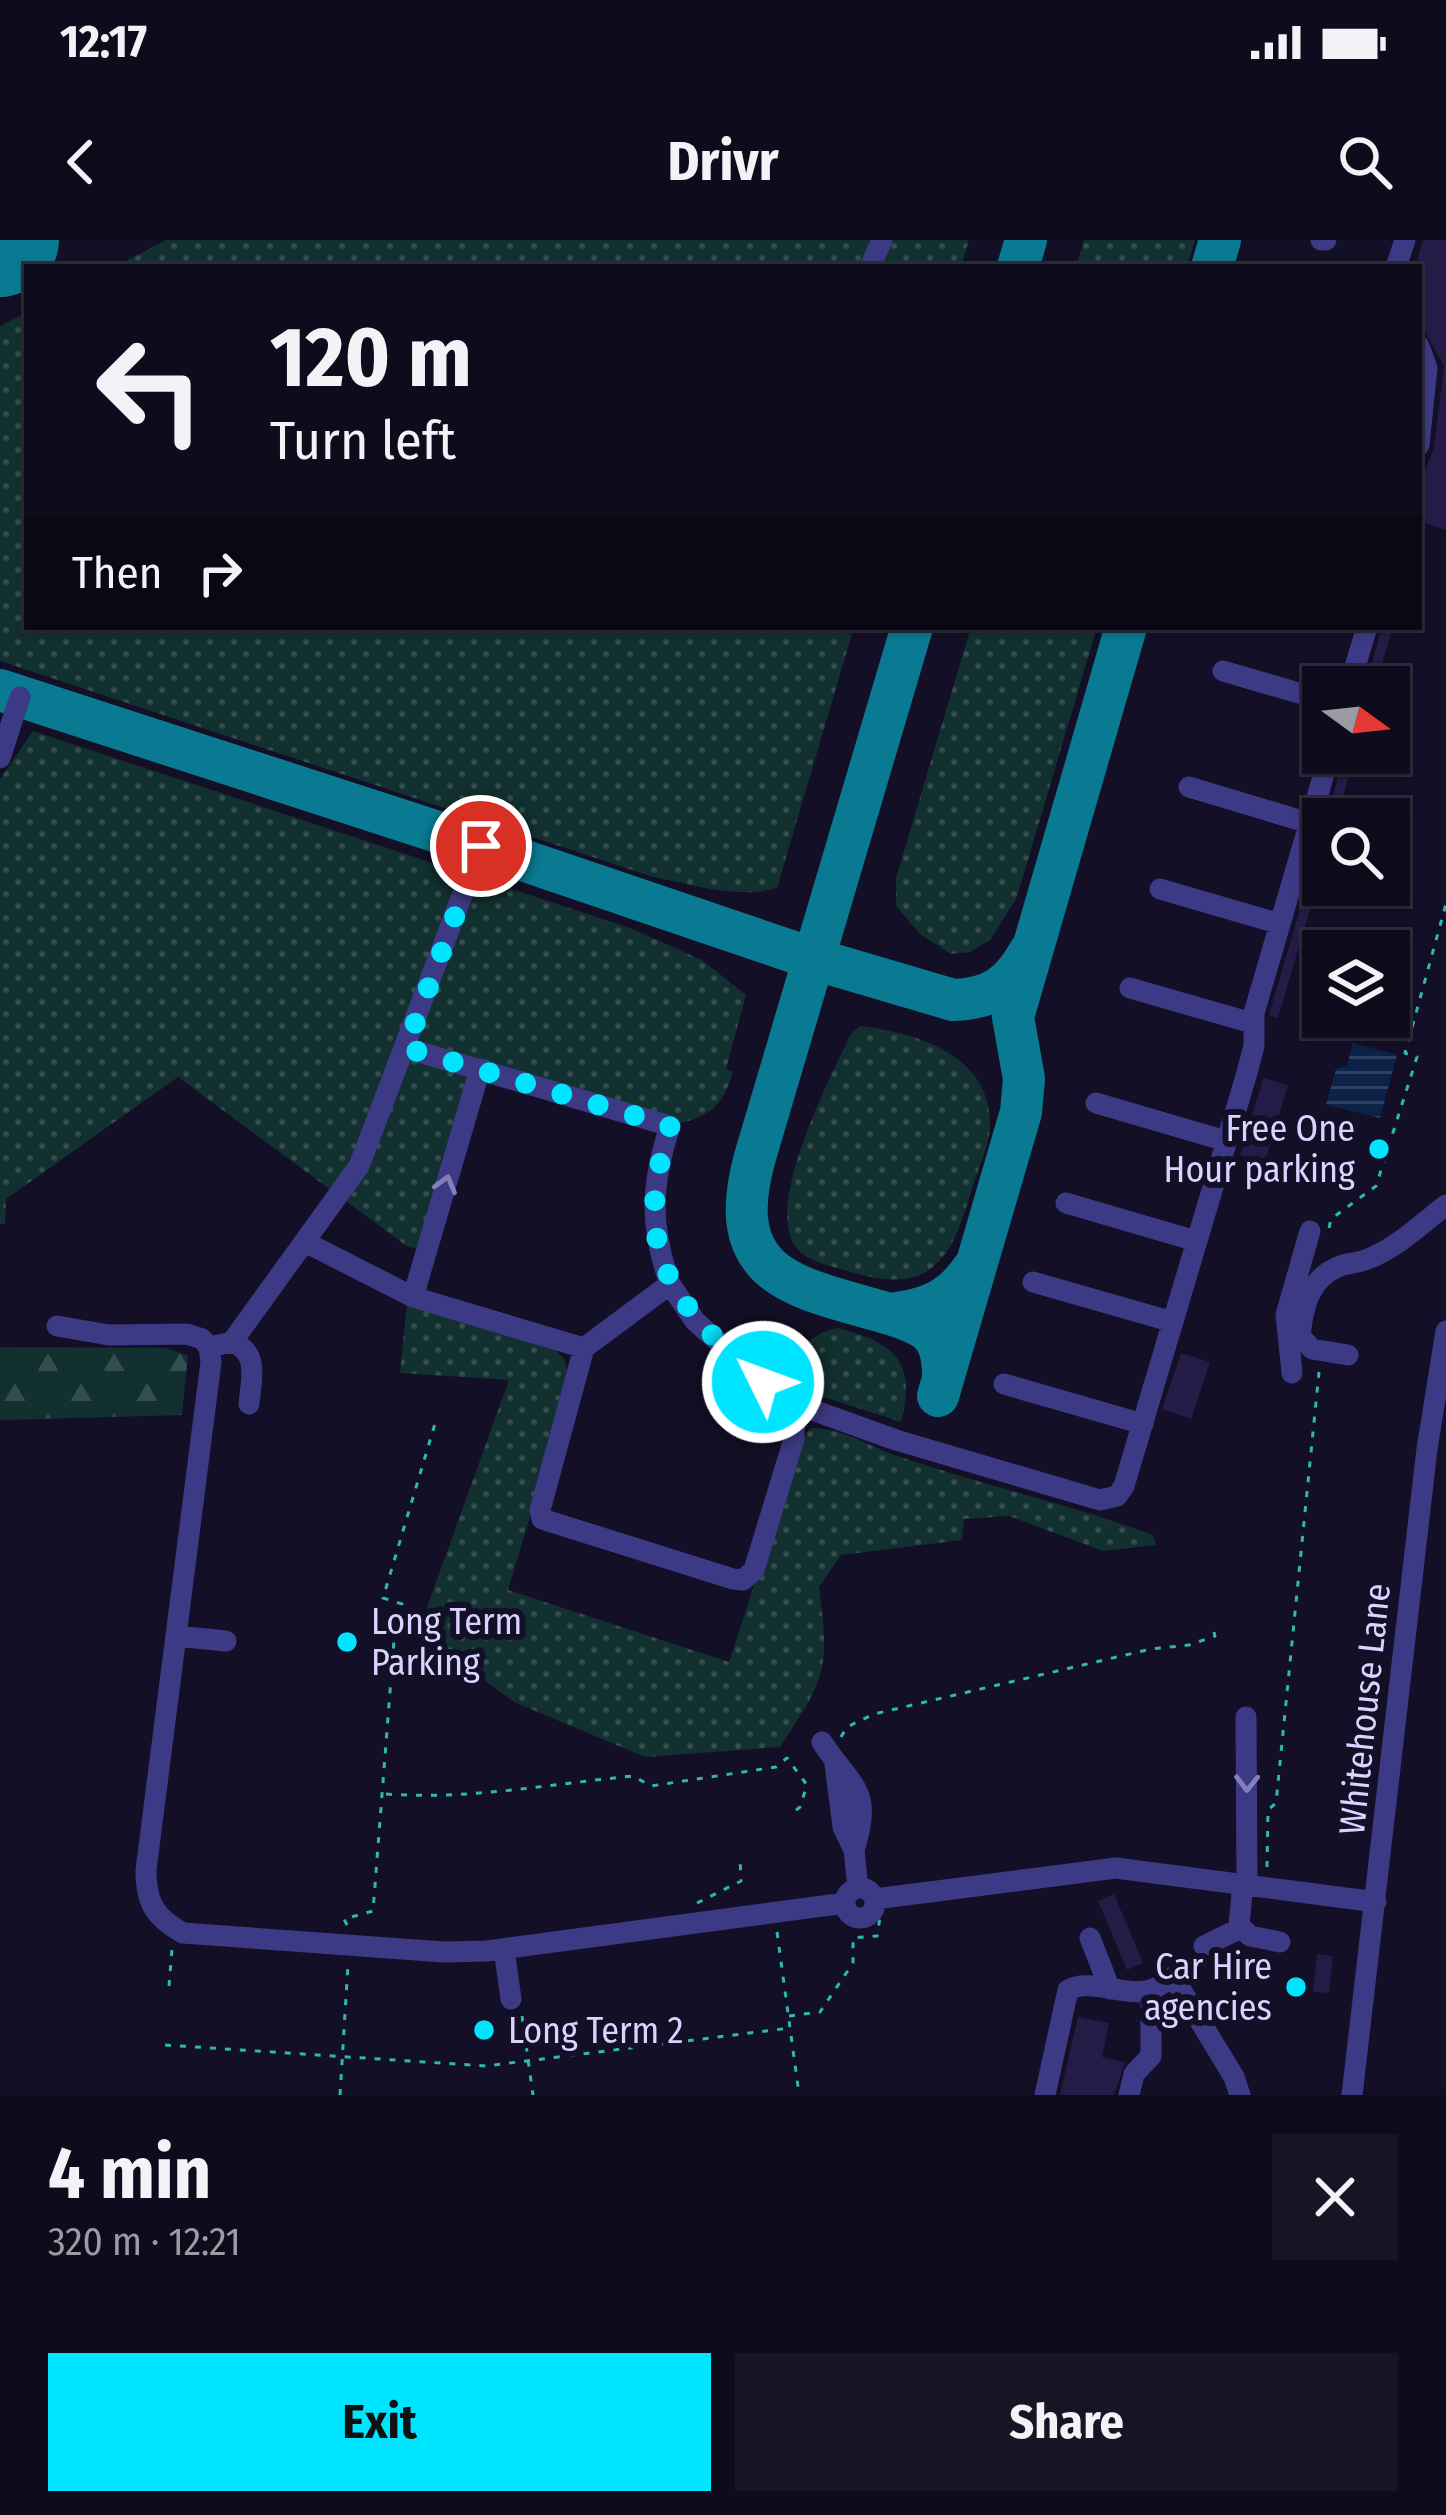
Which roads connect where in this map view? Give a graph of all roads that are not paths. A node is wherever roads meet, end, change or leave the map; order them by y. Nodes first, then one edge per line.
1 (1422, 358) edge
2 (1422, 420) edge
3 (1366, 630) edge
4 (1355, 666) edge
5 (1222, 671) dead end
6 (1302, 694) edge
7 (20, 697) dead end
8 (0, 758) edge
9 (1189, 787) dead end
10 (1302, 821) edge
11 (481, 846) dead end
12 (1302, 850) edge
13 (1160, 889) dead end
14 (1280, 924) junction
15 (1130, 988) dead end
16 (1252, 1023) junction
17 (406, 1048) junction
18 (480, 1070) junction
19 (1096, 1103) dead end
20 (1226, 1141) junction
21 (1066, 1203) dead end
22 (1446, 1205) edge
23 (1196, 1241) junction
24 (307, 1243) junction
25 (1328, 1264) junction
26 (1033, 1282) dead end
27 (670, 1284) junction
28 (413, 1297) junction
29 (1173, 1322) junction
30 (57, 1326) dead end
31 (1446, 1331) edge
32 (232, 1342) junction
33 (209, 1347) junction
34 (584, 1348) junction
35 (1348, 1355) dead end
36 (1292, 1372) dead end
37 (1004, 1384) dead end
38 (249, 1404) dead end
39 (795, 1404) junction
40 (1143, 1424) junction
41 (176, 1636) junction
42 (226, 1641) dead end
43 (1246, 1717) dead end
44 (822, 1742) dead end
45 (1379, 1870) junction
46 (1248, 1884) junction
47 (1330, 1895) junction
48 (865, 1901) junction
49 (1376, 1902) junction
50 (1240, 1928) junction
51 (1090, 1938) dead end
52 (1280, 1942) dead end
53 (1204, 1946) dead end
54 (504, 1949) junction
55 (1111, 1989) junction
56 (1151, 1991) junction
57 (516, 2008) road end
58 (1045, 2095) edge
59 (1129, 2095) edge
60 (1240, 2095) edge
61 (1352, 2095) edge

1 - 2 street
3 - 4 street
5 - 6 street
7 - 8 street
9 - 10 street
11 - 17 street
12 - 14 street
13 - 14 street
14 - 16 street
15 - 16 street
16 - 20 street
17 - 18 street
17 - 24 street
18 - 27 street
28 -> 18 street
19 - 20 street
20 - 23 street
21 - 23 street
22 - 25 street
23 - 29 street
24 - 28 street
24 - 32 street
25 - 35 street
25 - 36 street
26 - 29 street
27 - 34 street
27 - 39 street
28 - 34 street
29 - 40 street
30 - 33 street
31 - 45 street, Whitehouse Lane
32 - 33 street
32 - 38 street
33 - 41 street
34 - 39 street
37 - 40 street
39 - 40 street
41 - 42 street
41 - 54 street
43 -> 46 street
44 - 48 street
45 - 47 street
45 - 49 street, Whitehouse Lane
46 - 47 street
46 - 48 street
46 - 50 street
47 - 49 street
48 - 54 street
49 - 61 street, Whitehouse Lane
50 - 52 street
50 - 53 street
51 - 55 street
54 - 57 street
55 - 56 street
55 - 58 street
56 - 59 street
56 - 60 street

